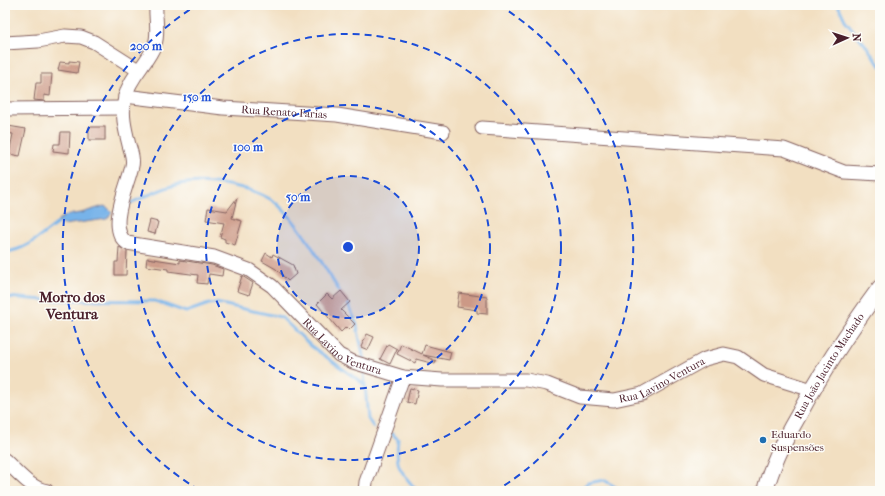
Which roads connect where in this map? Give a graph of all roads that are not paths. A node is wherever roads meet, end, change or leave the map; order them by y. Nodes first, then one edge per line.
1 (156, 5) edge
2 (5, 34) edge
3 (69, 36) junction
4 (5, 43) edge
5 (138, 70) junction
6 (124, 102) junction
7 (5, 109) edge
8 (482, 128) dead end
9 (443, 132) dead end
10 (880, 174) edge
11 (880, 288) edge
12 (403, 377) junction
13 (812, 390) junction
14 (5, 460) edge
15 (365, 488) edge
16 (47, 491) edge
17 (765, 491) edge

1 - 5 street
2 - 3 street
3 - 4 street
3 - 5 street
5 - 6 street
6 - 7 street, Rua Renato Farias
6 - 9 street, Rua Renato Farias
6 - 12 street, Rua Lavino Ventura
8 - 10 street
11 - 13 main road, Rua João Jacinto Machado
12 - 13 street, Rua Lavino Ventura
12 - 15 street
13 - 17 main road, Rua João Jacinto Machado
14 - 16 street

